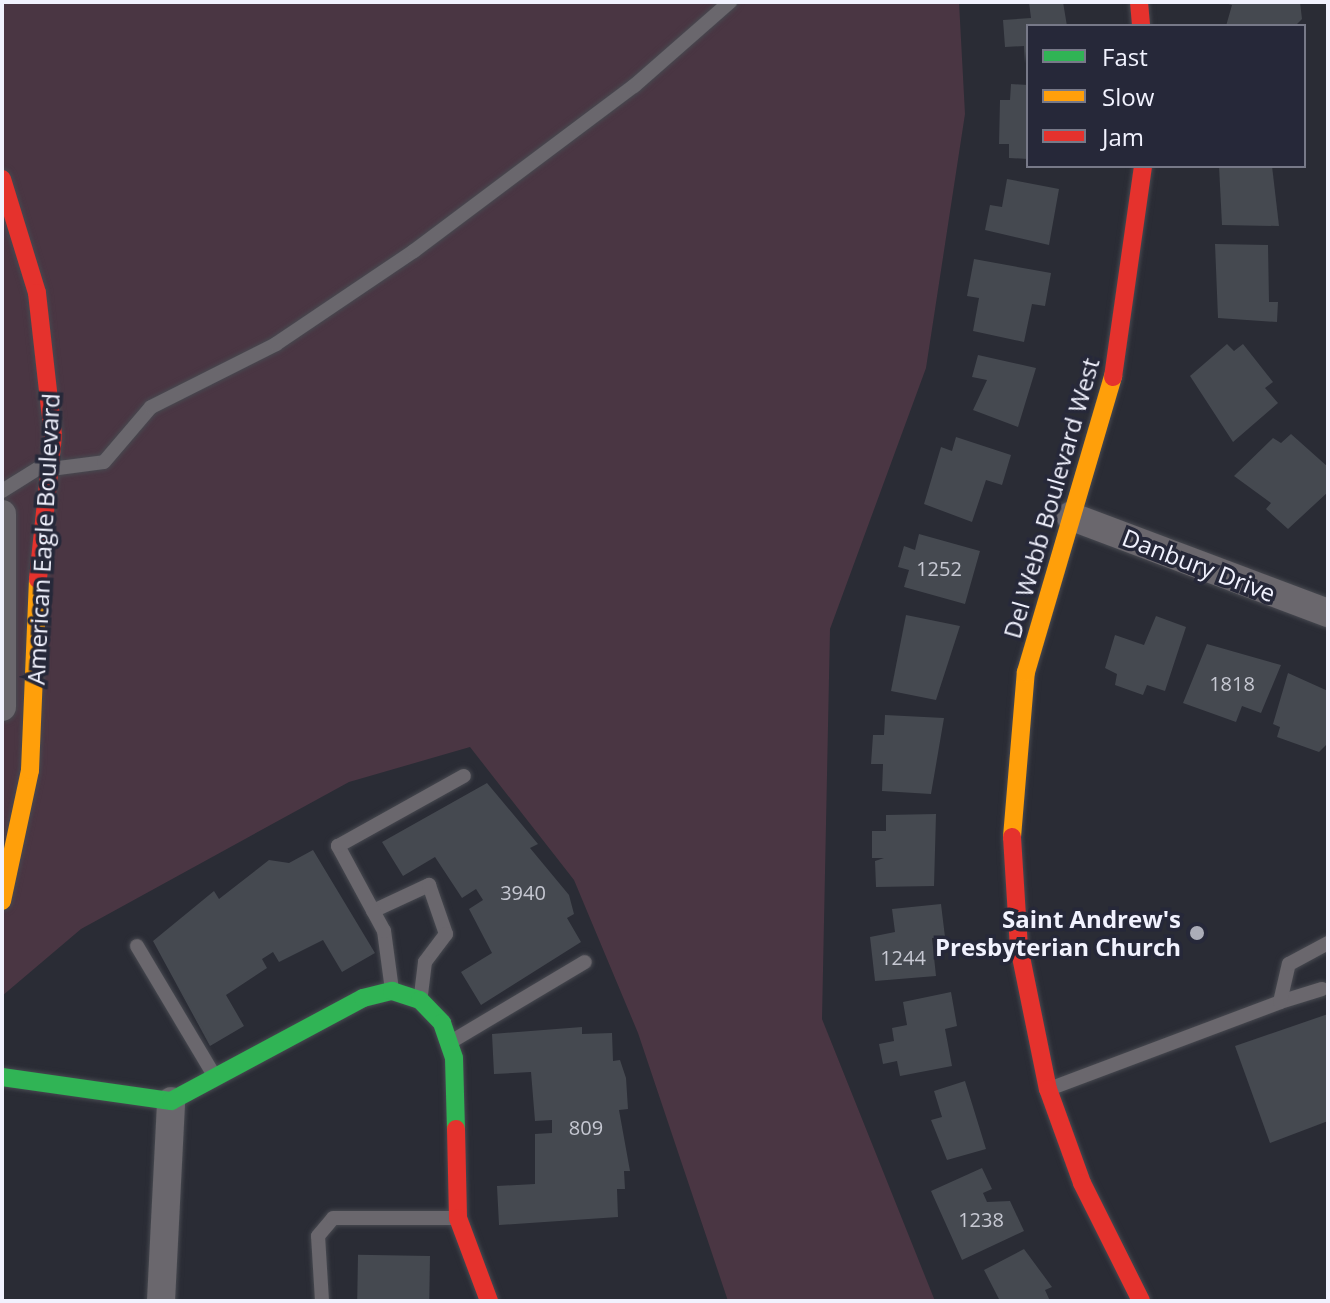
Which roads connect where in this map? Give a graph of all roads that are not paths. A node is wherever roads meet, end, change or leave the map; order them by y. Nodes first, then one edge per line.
1 (730, 2) edge
2 (1139, 2) edge
3 (1141, 24) edge
4 (1143, 168) edge
5 (3, 186) edge
6 (8, 219) edge
7 (51, 464) junction
8 (2, 491) edge
9 (1070, 516) junction
10 (3, 531) edge
11 (1328, 613) edge
12 (2, 707) edge
13 (464, 776) dead end
14 (2, 901) edge
15 (373, 911) junction
16 (1328, 943) edge
17 (137, 946) dead end
18 (585, 962) dead end
19 (1322, 989) dead end
20 (392, 991) junction
21 (420, 1000) junction
22 (1280, 1002) junction
23 (449, 1043) junction
24 (2, 1077) edge
25 (215, 1078) junction
26 (1048, 1089) junction
27 (171, 1101) junction
28 (458, 1218) junction
29 (161, 1301) edge
30 (322, 1301) edge
31 (489, 1301) edge
32 (1141, 1301) edge

1 - 7 lane
2 - 3 street
4 - 9 street, Del Webb Boulevard West
5 - 6 street, American Eagle Boulevard
6 - 7 street, American Eagle Boulevard
7 - 8 lane
7 - 14 street, American Eagle Boulevard
9 - 11 street, Danbury Drive
9 - 26 street, Del Webb Boulevard West
10 - 12 street, American Eagle Boulevard
13 - 15 lane
15 - 20 lane
15 - 21 lane
16 - 22 lane
17 - 25 lane
18 - 23 lane
19 - 22 lane
20 - 21 street
20 - 25 street
21 - 23 street
22 - 26 lane
23 - 28 street
24 - 27 street
25 - 27 street
26 - 32 street, Del Webb Boulevard West
27 - 29 street
28 - 30 lane
28 - 31 street

